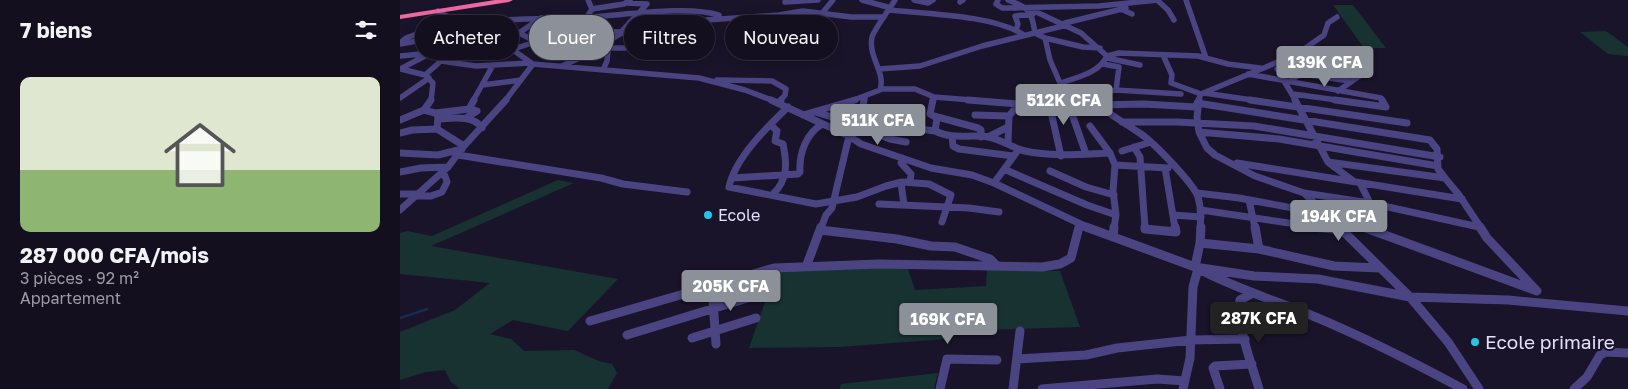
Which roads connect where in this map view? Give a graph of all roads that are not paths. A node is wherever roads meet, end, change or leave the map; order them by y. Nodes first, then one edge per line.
1 (509, 0) edge
2 (588, 0) edge
3 (818, 0) edge
4 (833, 0) edge
5 (862, 0) edge
6 (896, 0) edge
7 (914, 0) edge
8 (933, 0) edge
9 (998, 0) edge
10 (1008, 0) edge
11 (1158, 0) edge
12 (1186, 0) edge
13 (783, 1) edge
14 (628, 2) edge
15 (1064, 3) edge
16 (1140, 3) junction
17 (1027, 7) junction
18 (592, 9) junction
19 (891, 9) junction
20 (1121, 9) junction
21 (438, 11) junction
22 (802, 11) junction
23 (640, 12) junction
24 (823, 12) junction
25 (916, 14) junction
26 (1033, 14) junction
27 (1132, 14) dead end
28 (444, 15) edge
29 (588, 15) edge
30 (608, 15) edge
31 (637, 15) edge
32 (400, 16) edge
33 (885, 17) junction
34 (1337, 17) dead end
35 (717, 19) joint
36 (1174, 20) dead end
37 (1066, 24) junction
38 (529, 26) edge
39 (624, 30) edge
40 (1016, 30) junction
41 (614, 33) edge
42 (622, 33) junction
43 (1035, 33) junction
44 (1024, 35) junction
45 (529, 37) edge
46 (614, 38) edge
47 (1045, 38) junction
48 (415, 41) edge
49 (400, 43) edge
50 (1100, 48) junction
51 (415, 54) edge
52 (1294, 55) junction
53 (400, 56) edge
54 (520, 56) joint
55 (1163, 56) junction
56 (1206, 58) junction
57 (1106, 59) junction
58 (417, 60) edge
59 (441, 60) joint
60 (575, 60) edge
61 (607, 60) edge
62 (532, 64) junction
63 (493, 65) junction
64 (503, 65) junction
65 (1140, 65) dead end
66 (1268, 65) junction
67 (560, 67) junction
68 (1260, 68) junction
69 (401, 69) edge
70 (1277, 69) junction
71 (603, 70) junction
72 (879, 70) junction
73 (1368, 70) dead end
74 (1248, 74) junction
75 (1301, 75) junction
76 (427, 76) junction
77 (1272, 79) junction
78 (521, 80) junction
79 (715, 81) junction
80 (1286, 81) junction
81 (1350, 81) junction
82 (482, 85) junction
83 (1063, 88) junction
84 (881, 89) junction
85 (1116, 90) junction
86 (1338, 91) junction
87 (1202, 93) junction
88 (1181, 94) dead end
89 (1293, 94) junction
90 (1081, 95) junction
91 (865, 97) junction
92 (400, 98) edge
93 (934, 98) junction
94 (779, 103) junction
95 (1049, 103) junction
96 (1019, 104) junction
97 (1097, 105) junction
98 (1197, 105) junction
99 (788, 107) junction
100 (1300, 108) junction
101 (469, 109) junction
102 (424, 110) junction
103 (816, 112) junction
104 (803, 115) junction
105 (975, 115) dead end
106 (437, 116) junction
107 (934, 116) junction
108 (1009, 116) junction
109 (466, 118) junction
110 (400, 120) edge
111 (1308, 120) junction
112 (1120, 122) junction
113 (1198, 122) junction
114 (858, 123) junction
115 (1407, 123) dead end
116 (822, 124) junction
117 (771, 125) junction
118 (400, 126) edge
119 (1090, 126) dead end
120 (1008, 127) junction
121 (482, 128) junction
122 (437, 129) junction
123 (412, 130) junction
124 (935, 131) junction
125 (1200, 132) junction
126 (400, 134) edge
127 (1316, 135) junction
128 (848, 136) junction
129 (952, 136) junction
130 (985, 137) junction
131 (906, 142) dead end
132 (1151, 142) junction
133 (1008, 143) junction
134 (1320, 146) junction
135 (1134, 147) junction
136 (461, 150) junction
137 (1019, 150) junction
138 (1122, 151) dead end
139 (400, 153) edge
140 (1110, 153) junction
141 (1086, 154) junction
142 (1013, 156) junction
143 (1061, 156) junction
144 (1440, 157) junction
145 (902, 158) junction
146 (1328, 162) junction
147 (1232, 163) junction
148 (1115, 165) junction
149 (1438, 166) junction
150 (1140, 167) junction
151 (448, 168) junction
152 (1165, 168) junction
153 (1176, 168) junction
154 (1006, 170) junction
155 (1050, 171) dead end
156 (400, 172) edge
157 (441, 174) junction
158 (786, 174) junction
159 (732, 178) junction
160 (1445, 178) junction
161 (910, 181) junction
162 (901, 183) junction
163 (994, 183) junction
164 (1357, 183) junction
165 (687, 192) dead end
166 (1197, 193) junction
167 (1304, 193) junction
168 (400, 194) edge
169 (773, 194) junction
170 (416, 195) junction
171 (1114, 196) junction
172 (1462, 199) junction
173 (834, 200) junction
174 (1249, 200) junction
175 (1370, 203) junction
176 (879, 204) dead end
177 (904, 205) junction
178 (946, 208) junction
179 (400, 210) edge
180 (999, 212) dead end
181 (1201, 214) junction
182 (1326, 214) junction
183 (1116, 215) junction
184 (1173, 215) junction
185 (1252, 216) junction
186 (942, 222) dead end
187 (1080, 225) junction
188 (1479, 226) junction
189 (820, 230) junction
190 (1342, 230) junction
191 (1113, 237) junction
192 (1200, 244) junction
193 (1259, 249) junction
194 (997, 266) junction
195 (806, 267) junction
196 (1196, 268) junction
197 (1379, 268) junction
198 (771, 269) junction
199 (712, 286) junction
200 (1537, 291) junction
201 (1251, 294) junction
202 (1410, 297) junction
203 (1556, 304) junction
204 (715, 308) junction
205 (1628, 311) edge
206 (756, 318) dead end
207 (590, 321) dead end
208 (714, 330) junction
209 (1020, 331) dead end
210 (627, 335) dead end
211 (692, 338) dead end
212 (1245, 339) junction
213 (1191, 340) junction
214 (716, 344) dead end
215 (1628, 353) edge
216 (997, 360) dead end
217 (1017, 360) junction
218 (1252, 364) junction
219 (1184, 385) edge
220 (1080, 388) edge
221 (940, 389) edge
222 (1014, 389) edge
223 (1042, 389) edge
224 (1220, 389) edge
225 (1259, 389) edge
226 (1463, 389) edge
227 (1480, 389) edge
228 (1574, 389) edge

1 - 21 highway
2 - 18 street
3 - 13 street
4 - 24 street
5 - 19 street
6 - 19 street
7 - 8 street
9 - 17 street
10 - 17 street
11 - 16 street
11 - 36 street
12 - 56 street
13 - 22 street
14 - 18 street
14 - 23 street
15 - 16 street
15 - 17 street
16 - 20 street
17 - 26 street
17 - 37 street
18 - 29 street
19 - 25 street
19 - 33 street
20 - 27 street
20 - 37 street
21 - 28 street
21 - 32 highway
22 - 24 street
22 - 35 street
23 - 30 street
23 - 31 street
23 - 35 street
24 - 33 street
25 - 33 street
25 - 40 street
26 - 40 street
26 - 43 street
33 - 72 street
34 - 52 street
37 - 43 street
37 - 50 street
38 - 45 street
39 - 42 street
40 - 44 street
41 - 42 street
42 - 46 street
43 - 44 street
43 - 47 street
44 - 72 street
47 - 50 street
47 - 83 street
48 - 49 street
50 - 57 street
51 - 53 street
52 - 66 street
52 - 75 street
54 - 62 street
54 - 64 street
55 - 56 street
55 - 57 street
55 - 87 street
56 - 68 street
57 - 65 street
57 - 83 street
57 - 85 street
58 - 69 street
59 - 63 street
59 - 76 street
60 - 67 street
61 - 71 street
62 - 64 street
62 - 67 street
62 - 78 street
63 - 64 street
63 - 82 street
66 - 68 street
66 - 70 street
67 - 71 street
68 - 74 street
69 - 76 street
70 - 75 street
70 - 77 street
71 - 79 street
72 - 84 street
73 - 81 street
74 - 77 street
74 - 87 street
75 - 80 street
75 - 81 street
76 - 92 street
76 - 102 street
77 - 80 street
78 - 82 street
78 - 121 street
79 - 94 street
79 - 94 street
80 - 86 street
80 - 89 street
81 - 86 street
82 - 101 street
83 - 90 street
83 - 95 street
83 - 141 street
84 - 91 street
84 - 93 street
85 - 88 street
85 - 90 street
86 - 89 street
87 - 98 street
87 - 100 street
89 - 100 street
90 - 97 street
91 - 103 street
91 - 114 street
93 - 96 street
93 - 107 street
94 - 99 street
95 - 96 street
95 - 143 street
96 - 108 street
97 - 98 street
97 - 112 street
98 - 111 street
98 - 113 street
99 - 104 street
99 - 117 street
100 - 111 street
100 - 115 street
101 - 106 street
101 - 109 street
102 - 106 street
102 - 110 street
103 - 104 street
103 - 114 street
104 - 116 street
105 - 108 street
106 - 109 street
106 - 122 street
107 - 124 street
107 - 130 street
108 - 120 street
109 - 121 street
111 - 127 street
111 - 144 street
112 - 113 street
112 - 132 street
113 - 125 street
113 - 127 street
114 - 124 street
114 - 128 street
114 - 131 street
116 - 128 street
116 - 158 street
117 - 158 street
117 - 159 street
118 - 123 street
119 - 140 street
120 - 130 street
120 - 133 street
121 - 136 street
122 - 123 street
122 - 136 street
123 - 126 street
124 - 129 street
125 - 134 street
125 - 147 street
127 - 134 street
127 - 144 street
128 - 145 street
128 - 173 street
129 - 130 street
129 - 142 street
130 - 133 street
132 - 135 street
132 - 153 street
133 - 137 street
134 - 146 street
134 - 149 street
135 - 138 street
135 - 150 street
136 - 139 street
136 - 151 street
136 - 165 street
137 - 142 street
137 - 143 street
140 - 141 street
140 - 148 street
141 - 143 street
142 - 154 street
144 - 149 street
145 - 161 street
145 - 163 street
146 - 160 street
146 - 164 street
147 - 164 street
147 - 167 street
148 - 150 street
148 - 171 street
149 - 160 street
150 - 152 street
150 - 184 street
151 - 156 street
151 - 157 street
152 - 153 street
152 - 184 street
153 - 166 street
154 - 163 street
154 - 183 street
155 - 171 street
157 - 170 street
157 - 170 street
158 - 159 street
158 - 169 street
159 - 169 street
160 - 172 street
161 - 162 street
161 - 178 street
162 - 173 street
162 - 177 street
163 - 187 street
164 - 172 street
164 - 175 street
166 - 174 street
166 - 181 street
167 - 175 street
167 - 182 street
168 - 170 street
169 - 173 street
170 - 179 street
171 - 183 street
172 - 188 street
173 - 189 street
174 - 182 street
174 - 185 street
175 - 188 street
176 - 177 street
177 - 178 street
178 - 180 street
178 - 186 street
181 - 184 street
181 - 185 street
181 - 192 street
182 - 190 street
182 - 200 street
183 - 191 street
185 - 190 street
185 - 193 street
187 - 191 street
187 - 194 street
188 - 200 street
189 - 194 street
189 - 195 street
190 - 197 street
191 - 196 street
192 - 193 street
192 - 196 street
193 - 197 street
194 - 195 street
195 - 198 street
196 - 201 street
196 - 202 street
196 - 213 street
197 - 202 street
198 - 199 street
198 - 204 street
199 - 204 street
199 - 207 street
200 - 203 street
201 - 212 street
201 - 226 street
202 - 203 street
202 - 227 street
203 - 205 street
204 - 208 street
204 - 210 street
206 - 208 street
208 - 211 street
208 - 214 street
209 - 217 street
212 - 213 street
212 - 218 street
213 - 217 street
213 - 219 street
215 - 228 street
216 - 221 street
217 - 222 street
218 - 224 street
218 - 225 street
219 - 220 street
220 - 223 street

